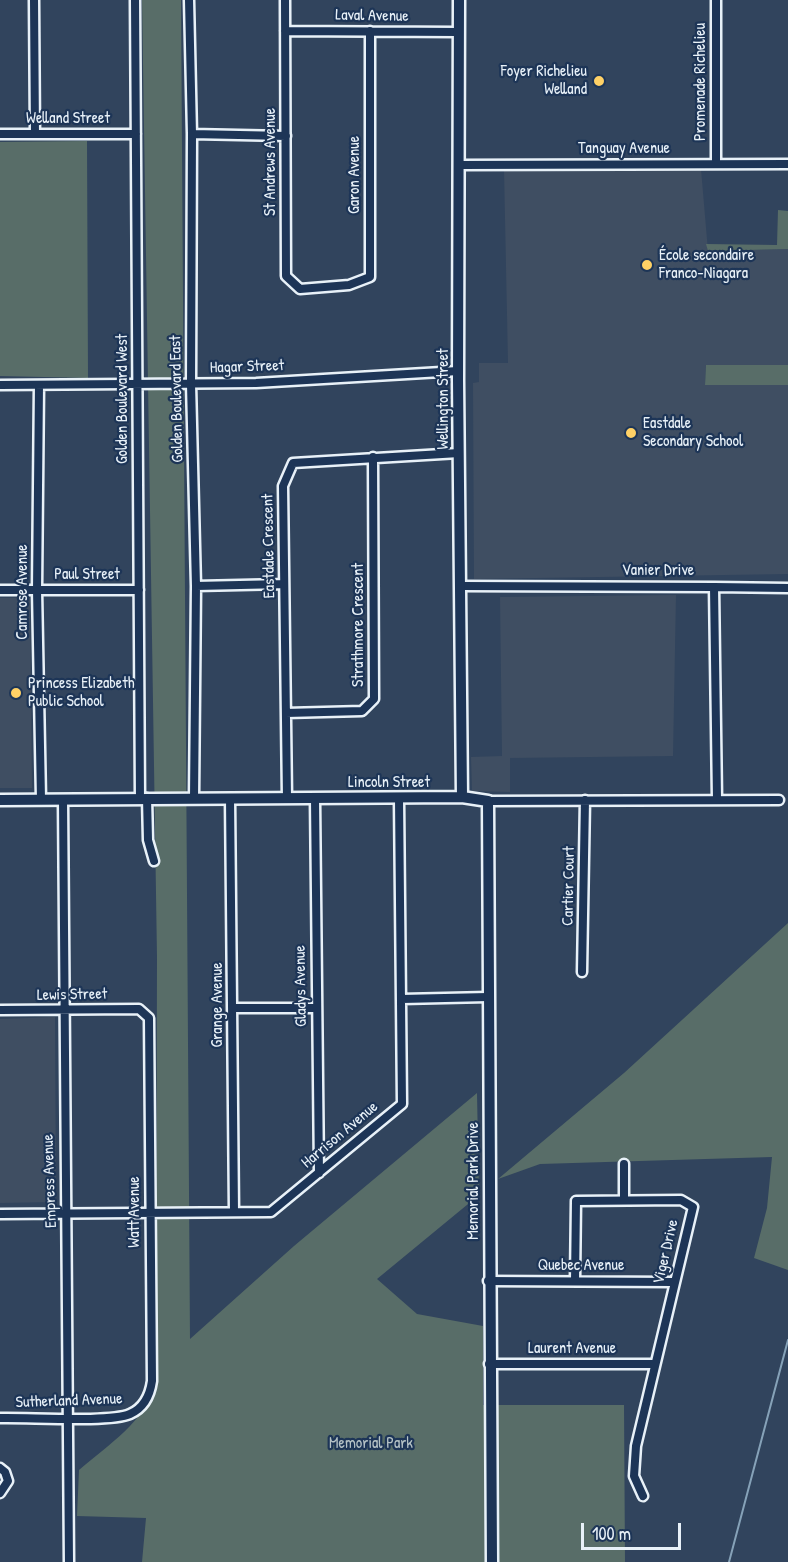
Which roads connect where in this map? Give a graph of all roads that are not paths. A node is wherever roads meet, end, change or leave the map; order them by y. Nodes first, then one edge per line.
1 (34, 0) edge
2 (135, 0) edge
3 (189, 0) edge
4 (285, 0) edge
5 (459, 0) edge
6 (716, 0) edge
7 (285, 31) junction
8 (370, 31) junction
9 (458, 32) junction
10 (0, 134) edge
11 (35, 134) junction
12 (136, 134) junction
13 (192, 134) junction
14 (286, 136) junction
15 (716, 164) junction
16 (788, 164) edge
17 (460, 165) junction
18 (329, 287) joint
19 (458, 371) junction
20 (138, 384) junction
21 (191, 384) junction
22 (0, 385) edge
23 (39, 385) junction
24 (459, 453) junction
25 (373, 457) junction
26 (284, 584) junction
27 (196, 586) junction
28 (461, 586) junction
29 (714, 586) junction
30 (788, 588) edge
31 (0, 590) edge
32 (37, 590) junction
33 (139, 590) junction
34 (286, 713) junction
35 (462, 797) junction
36 (143, 798) junction
37 (195, 798) junction
38 (230, 798) junction
39 (287, 798) junction
40 (41, 799) junction
41 (315, 799) junction
42 (399, 799) junction
43 (0, 800) edge
44 (63, 800) junction
45 (585, 800) junction
46 (717, 800) junction
47 (779, 800) dead end
48 (488, 801) junction
49 (154, 861) dead end
50 (582, 972) dead end
51 (489, 997) junction
52 (402, 999) junction
53 (233, 1008) junction
54 (316, 1008) junction
55 (64, 1009) junction
56 (0, 1010) edge
57 (144, 1012) joint
58 (624, 1164) dead end
59 (319, 1173) junction
60 (624, 1200) junction
61 (234, 1212) junction
62 (150, 1213) junction
63 (0, 1214) edge
64 (66, 1214) junction
65 (488, 1281) junction
66 (575, 1281) junction
67 (674, 1282) junction
68 (489, 1364) junction
69 (655, 1364) junction
70 (138, 1409) joint
71 (68, 1417) junction
72 (0, 1418) edge
73 (0, 1468) edge
74 (0, 1492) edge
75 (643, 1496) dead end
76 (69, 1562) edge
77 (492, 1562) edge

1 - 11 street
2 - 12 street, Golden Boulevard West
3 - 13 street, Golden Boulevard East
4 - 7 street, St Andrews Avenue
5 - 9 main road, Wellington Street
6 - 15 street, Promenade Richelieu
7 - 8 street, Laval Avenue
7 - 14 street, St Andrews Avenue
8 - 9 street, Laval Avenue
8 - 18 street, Garon Avenue
9 - 17 main road, Wellington Street
10 - 11 street, Welland Street
11 - 12 street, Welland Street
12 - 20 street, Golden Boulevard West
13 - 14 street
13 - 21 street, Golden Boulevard East
14 - 18 street, St Andrews Avenue
15 - 16 street, Tanguay Avenue
15 - 17 street, Tanguay Avenue
17 - 19 main road, Wellington Street
19 - 21 street, Hagar Street
19 - 24 main road, Wellington Street
20 - 21 street, Hagar Street
20 - 23 street, Hagar Street
20 - 33 street, Golden Boulevard West
21 - 27 street, Golden Boulevard East
22 - 23 street, Hagar Street
23 - 32 street, Camrose Avenue
24 - 25 street, Eastdale Crescent
24 - 28 main road, Wellington Street
25 - 26 street, Eastdale Crescent
25 - 34 street, Strathmore Crescent
26 - 27 street
26 - 34 street, Eastdale Crescent
27 - 37 street, Golden Boulevard East
28 - 29 street, Vanier Drive
28 - 35 main road, Wellington Street
29 - 30 street
29 - 46 street, Vanier Drive
31 - 32 street, Paul Street
32 - 33 street, Paul Street
32 - 40 street, Camrose Avenue
33 - 36 street, Golden Boulevard West
34 - 39 street, Eastdale Crescent
35 - 42 main road, Lincoln Street
35 - 48 main road, Lincoln Street
36 - 37 main road, Lincoln Street
36 - 44 main road, Lincoln Street
36 - 49 street, Golden Boulevard West
37 - 38 main road, Lincoln Street
38 - 39 main road, Lincoln Street
38 - 53 street, Grange Avenue
39 - 41 main road, Lincoln Street
40 - 43 main road, Lincoln Street
40 - 44 main road, Lincoln Street
41 - 42 main road, Lincoln Street
41 - 54 street, Gladys Avenue
42 - 52 street, Harrison Avenue
44 - 55 street, Empress Avenue
45 - 46 street, Lincoln Street
45 - 48 street, Lincoln Street
45 - 50 street, Cartier Court
46 - 47 street, Lincoln Street
48 - 51 main road, Memorial Park Drive
51 - 52 street
51 - 65 main road, Memorial Park Drive
52 - 59 street, Harrison Avenue
53 - 54 street
53 - 61 street, Grange Avenue
54 - 59 street, Gladys Avenue
55 - 56 street, Lewis Street
55 - 57 street, Lewis Street
55 - 64 street, Empress Avenue
57 - 62 street, Watt Avenue
58 - 60 street
59 - 61 street, Harrison Avenue
60 - 66 street, Viger Drive
60 - 67 street, Viger Drive
61 - 62 street, Harrison Avenue
62 - 64 street, Harrison Avenue
62 - 70 street, Watt Avenue
63 - 64 street, Harrison Avenue
64 - 71 street, Empress Avenue
65 - 66 street, Quebec Avenue
65 - 68 main road, Memorial Park Drive
66 - 67 street, Quebec Avenue
67 - 69 street, Viger Drive
68 - 69 street, Laurent Avenue
68 - 77 main road, Memorial Park Drive
69 - 75 street, Viger Drive
70 - 71 street, Sutherland Avenue
71 - 72 street, Sutherland Avenue
71 - 76 street, Empress Avenue
73 - 74 street

